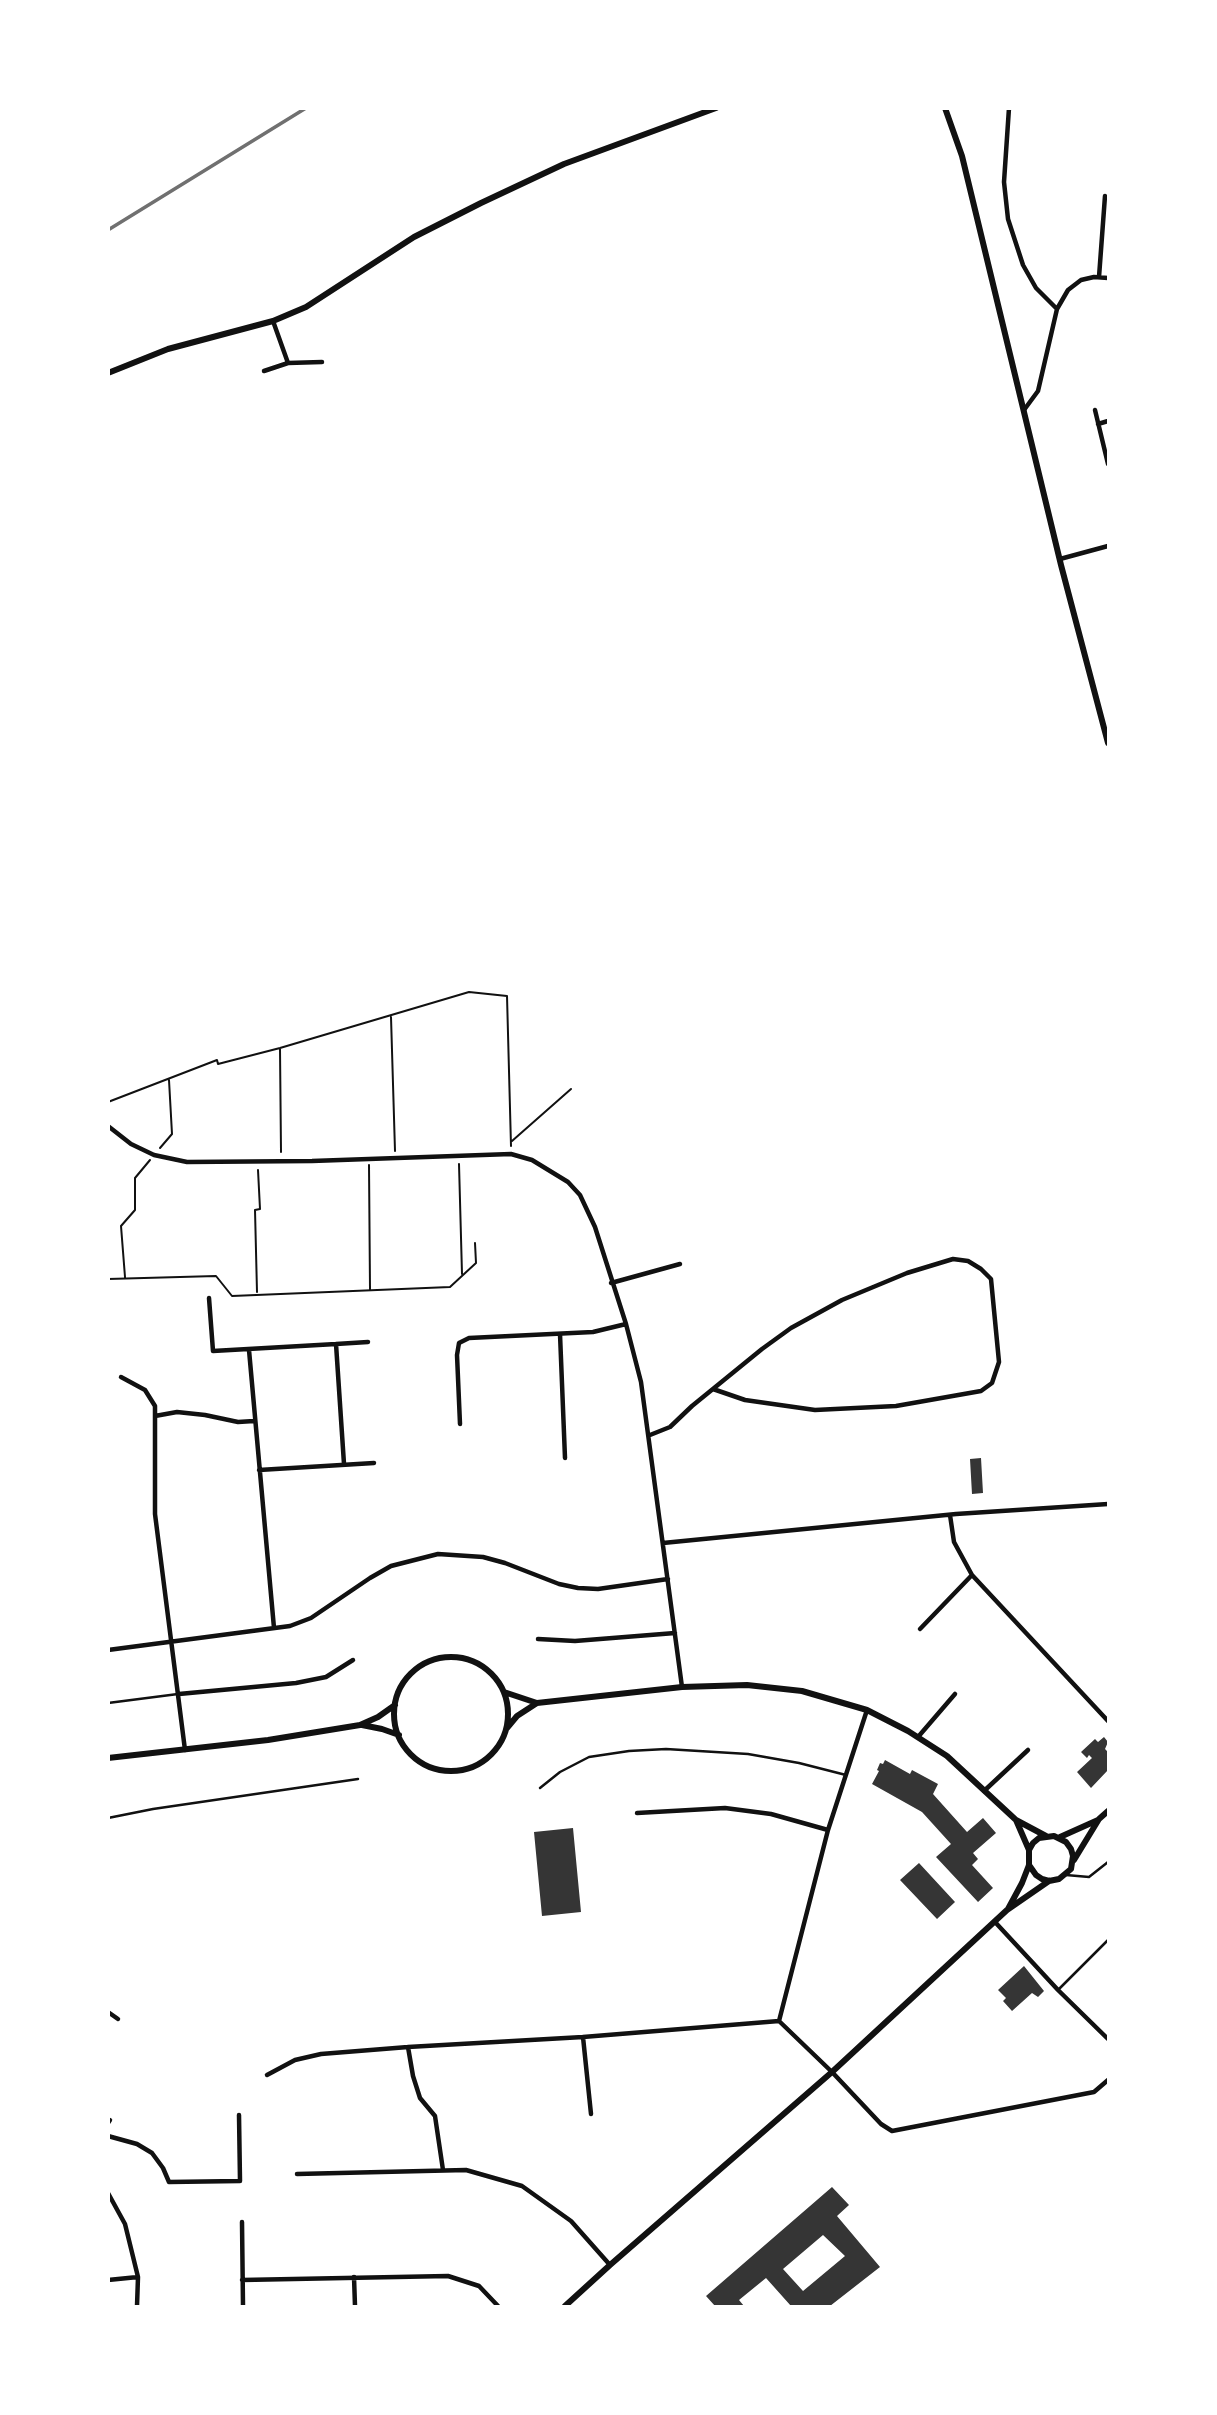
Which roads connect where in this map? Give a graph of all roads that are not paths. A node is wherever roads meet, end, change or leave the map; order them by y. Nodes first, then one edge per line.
1 (716, 108) edge
2 (946, 108) edge
3 (1009, 108) edge
4 (1105, 196) dead end
5 (1099, 277) junction
6 (1108, 278) edge
7 (1057, 309) junction
8 (273, 321) junction
9 (288, 362) junction
10 (322, 362) dead end
11 (264, 371) dead end
12 (108, 373) edge
13 (1095, 410) dead end
14 (1024, 411) junction
15 (1108, 421) edge
16 (1098, 424) junction
17 (1108, 464) edge
18 (1108, 546) edge
19 (1060, 559) junction
20 (1108, 743) edge
21 (108, 1126) edge
22 (680, 1264) dead end
23 (611, 1283) junction
24 (209, 1298) dead end
25 (626, 1324) junction
26 (560, 1334) junction
27 (368, 1342) dead end
28 (336, 1344) junction
29 (249, 1350) junction
30 (121, 1377) dead end
31 (713, 1389) junction
32 (155, 1416) junction
33 (254, 1421) junction
34 (460, 1424) dead end
35 (650, 1435) junction
36 (565, 1458) dead end
37 (374, 1463) dead end
38 (344, 1464) junction
39 (259, 1470) junction
40 (1108, 1504) edge
41 (950, 1514) junction
42 (663, 1543) junction
43 (972, 1575) junction
44 (668, 1580) junction
45 (274, 1628) junction
46 (920, 1629) dead end
47 (675, 1633) junction
48 (538, 1639) dead end
49 (173, 1642) junction
50 (108, 1650) edge
51 (353, 1660) dead end
52 (682, 1687) junction
53 (504, 1692) junction
54 (179, 1694) junction
55 (956, 1694) dead end
56 (108, 1703) edge
57 (537, 1703) junction
58 (395, 1705) junction
59 (867, 1710) junction
60 (1108, 1721) edge
61 (360, 1725) junction
62 (507, 1728) junction
63 (399, 1735) junction
64 (918, 1737) junction
65 (186, 1750) junction
66 (1028, 1750) dead end
67 (108, 1758) edge
68 (846, 1775) junction
69 (358, 1779) dead end
70 (540, 1788) dead end
71 (984, 1791) junction
72 (1108, 1811) edge
73 (637, 1813) dead end
74 (108, 1818) edge
75 (1099, 1819) junction
76 (1016, 1820) junction
77 (828, 1830) junction
78 (1046, 1836) junction
79 (1060, 1837) junction
80 (1029, 1850) junction
81 (1073, 1862) junction
82 (1108, 1862) edge
83 (1028, 1865) junction
84 (1066, 1875) junction
85 (1049, 1881) junction
86 (1007, 1910) junction
87 (995, 1922) junction
88 (1108, 1940) edge
89 (1058, 1990) junction
90 (108, 2012) edge
91 (118, 2019) dead end
92 (779, 2021) junction
93 (583, 2037) junction
94 (1108, 2039) edge
95 (408, 2047) junction
96 (832, 2072) junction
97 (267, 2075) dead end
98 (1108, 2080) edge
99 (591, 2114) dead end
100 (239, 2115) dead end
101 (108, 2136) edge
102 (443, 2171) junction
103 (297, 2174) dead end
104 (108, 2193) edge
105 (242, 2222) dead end
106 (610, 2264) junction
107 (138, 2277) junction
108 (354, 2277) junction
109 (108, 2280) edge
110 (242, 2280) junction
111 (137, 2306) edge
112 (243, 2306) edge
113 (355, 2306) edge
114 (498, 2306) edge
115 (565, 2306) edge

1 - 8 street
2 - 14 street
3 - 7 street
4 - 5 street
5 - 6 street
5 - 7 street
7 - 14 street
8 - 9 street
8 - 12 street
9 - 10 street
9 - 11 street
13 - 16 street
14 - 19 street
15 - 16 street
16 - 17 street
18 - 19 street
19 - 20 street
21 - 23 street
22 - 23 street
23 - 25 street
24 - 29 street
25 - 26 street
25 - 35 street
26 - 34 street
26 - 36 street
27 - 28 street
28 - 29 street
28 - 38 street
29 - 33 street
30 - 32 street
31 - 31 street
31 - 35 street
32 - 33 street
32 - 49 street
33 - 39 street
35 - 42 street
37 - 38 street
38 - 39 street
39 - 45 street
40 - 41 street
41 - 42 street
41 - 43 street
42 - 44 street
43 - 46 street
43 - 60 street
44 - 45 street
44 - 47 street
45 - 49 street
47 - 48 street
47 - 52 street
49 - 50 street
49 - 54 street
51 - 54 street
52 - 57 street
52 - 59 street
53 - 57 street
53 - 58 street
53 - 62 street
54 - 56 lane
54 - 65 street
55 - 64 street
57 - 62 street
58 - 61 street
58 - 63 street
59 - 64 street
59 - 68 street
61 - 63 street
61 - 65 street
62 - 63 street
64 - 71 street
65 - 67 street
66 - 71 street
68 - 70 lane
68 - 77 street
69 - 74 lane
71 - 76 street
72 - 75 street
73 - 77 street
75 - 79 street
75 - 81 street
76 - 78 street
76 - 80 street
77 - 92 street
78 - 79 street
78 - 80 street
79 - 81 street
80 - 83 street
81 - 84 street
82 - 84 lane
83 - 85 street
83 - 86 street
84 - 85 street
85 - 86 street
86 - 87 street
87 - 89 street
87 - 96 street
88 - 89 lane
89 - 94 street
90 - 91 street
92 - 93 street
92 - 96 street
93 - 95 street
93 - 99 street
95 - 97 street
95 - 102 street
96 - 98 street
96 - 106 street
100 - 101 street
102 - 103 street
102 - 106 street
104 - 107 street
105 - 110 street
106 - 115 street
107 - 109 street
107 - 111 street
108 - 110 street
108 - 113 street
108 - 114 street
110 - 112 street

